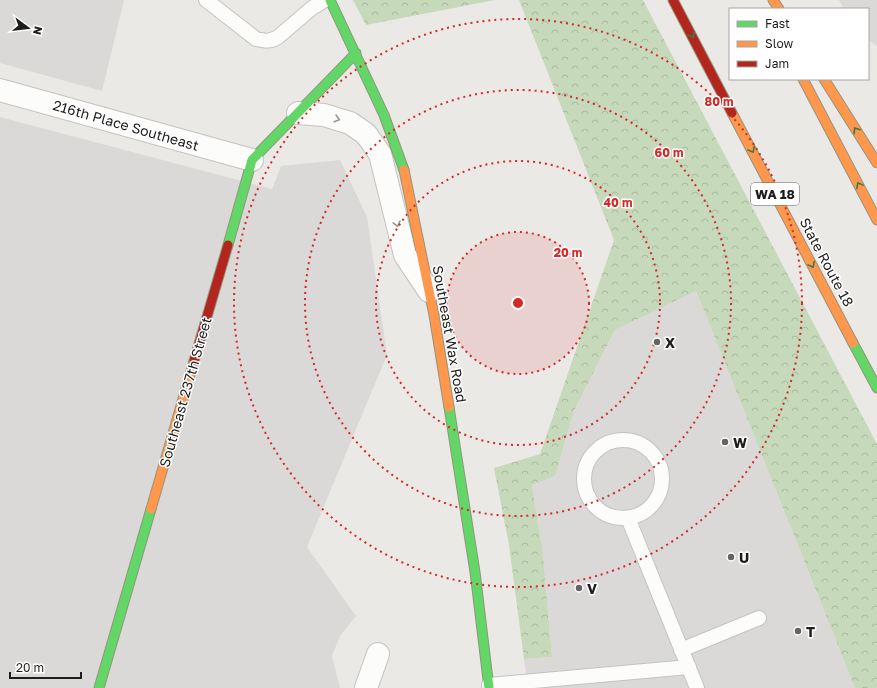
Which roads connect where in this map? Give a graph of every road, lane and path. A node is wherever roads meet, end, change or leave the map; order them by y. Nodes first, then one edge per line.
1 (206, 0) edge
2 (325, 0) edge
3 (330, 0) edge
4 (673, 0) edge
5 (356, 53) junction
6 (804, 80) edge
7 (825, 80) edge
8 (0, 90) edge
9 (298, 113) junction
10 (252, 160) junction
11 (877, 163) edge
12 (877, 220) edge
13 (429, 291) junction
14 (877, 388) edge
15 (628, 518) junction
16 (759, 618) dead end
17 (681, 650) junction
18 (378, 654) dead end
19 (689, 667) junction
20 (489, 686) edge
21 (100, 688) edge
22 (366, 688) edge
23 (697, 688) edge

1 - 2 lane
3 - 5 main road, Southeast Wax Road
4 -> 14 main road, State Route 18 / WA 18
5 - 9 main road, Southeast 237th Street
5 - 13 main road, Southeast Wax Road
12 -> 6 main road
11 -> 7 main road
8 - 10 street, 216th Place Southeast
9 - 10 main road, Southeast 237th Street
9 -> 13 street
10 - 21 main road, Southeast 237th Street
13 - 20 main road, Southeast Wax Road
15 - 15 lane
15 - 17 lane
16 - 17 lane
17 - 19 lane
18 - 22 street
19 - 20 lane
19 - 23 lane

